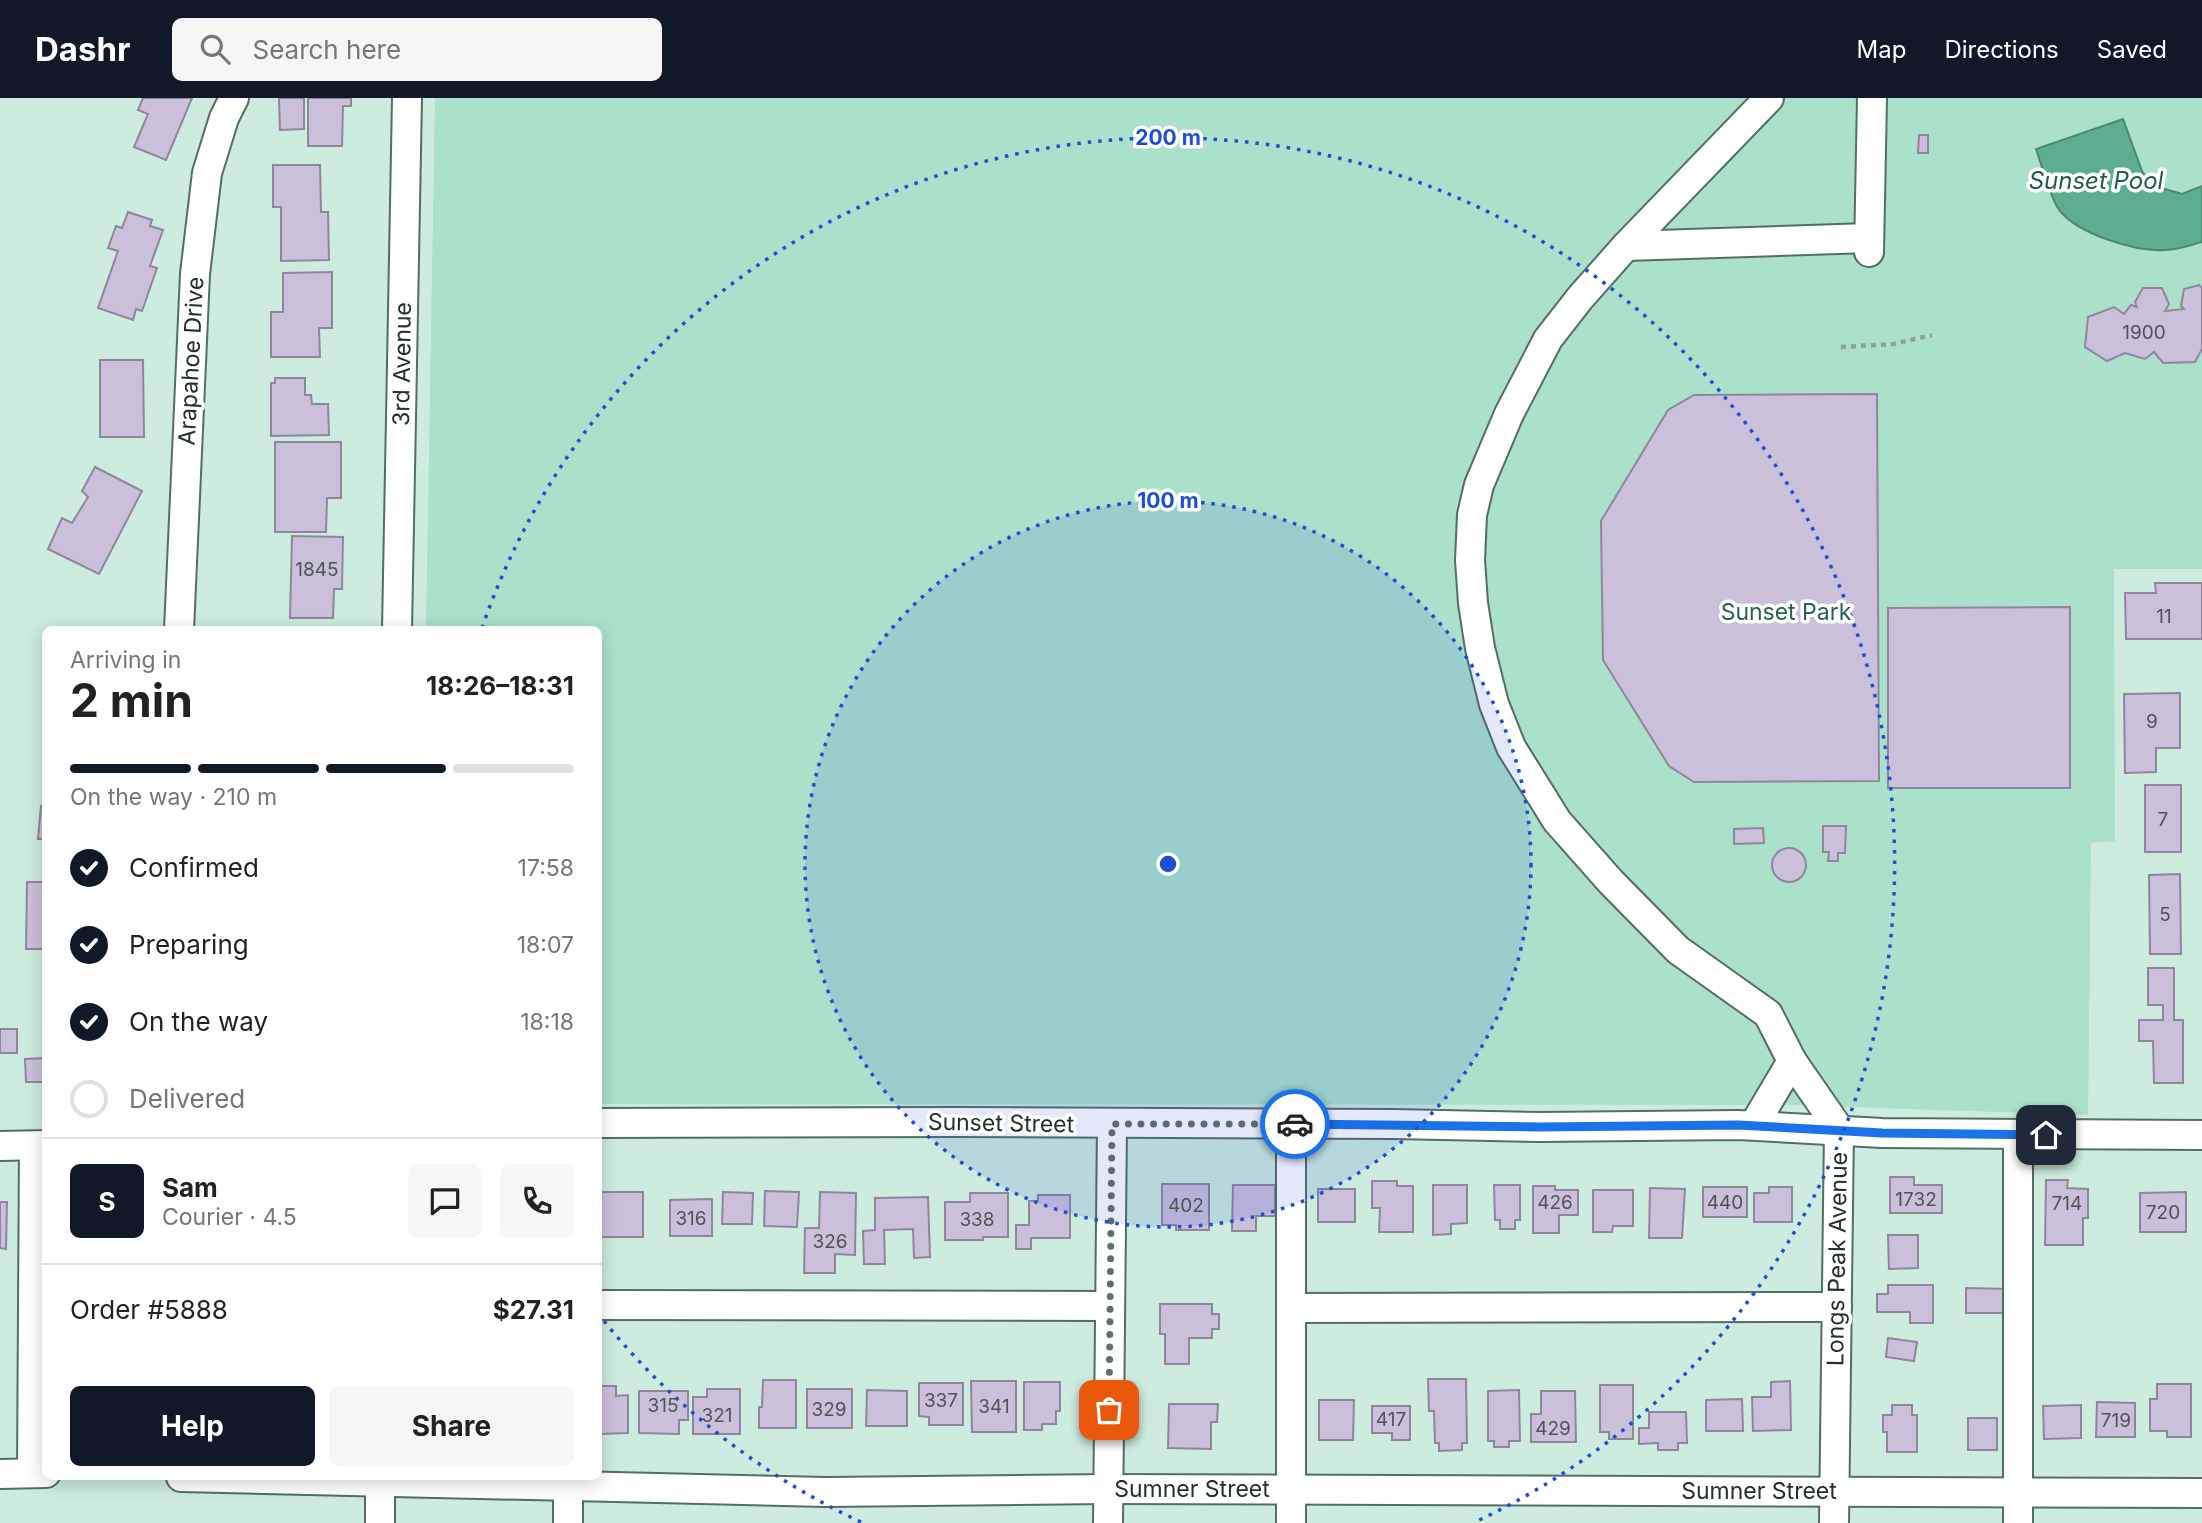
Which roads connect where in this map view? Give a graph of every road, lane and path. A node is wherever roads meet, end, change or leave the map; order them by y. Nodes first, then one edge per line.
1 (234, 98) edge
2 (407, 98) edge
3 (1769, 98) edge
4 (1872, 98) edge
5 (1626, 246) junction
6 (1932, 335) dead end
7 (1841, 347) dead end
8 (179, 626) edge
9 (397, 626) edge
10 (1792, 1060) junction
11 (602, 1124) edge
12 (1112, 1124) junction
13 (1292, 1124) junction
14 (1754, 1125) junction
15 (1839, 1129) junction
16 (2018, 1135) junction
17 (2202, 1135) edge
18 (0, 1146) edge
19 (40, 1146) edge
20 (602, 1306) edge
21 (1110, 1306) junction
22 (1837, 1307) junction
23 (1291, 1308) junction
24 (39, 1473) edge
25 (0, 1474) edge
26 (380, 1480) edge
27 (568, 1482) edge
28 (1108, 1489) junction
29 (1291, 1490) junction
30 (1834, 1491) junction
31 (2018, 1492) junction
32 (2202, 1493) edge
33 (380, 1523) edge
34 (568, 1523) edge
35 (1108, 1523) edge
36 (1291, 1523) edge
37 (1834, 1523) edge
38 (2018, 1523) edge

1 - 8 street, Arapahoe Drive
2 - 9 street, 3rd Avenue
3 - 5 street
4 - 5 street
5 - 10 street, Longs Peak Avenue
6 - 7 path
10 - 14 street
10 - 15 street, Longs Peak Avenue
11 - 12 street, Sunset Street
12 - 13 street, Sunset Street
12 - 21 street
13 - 14 street, Sunset Street
13 - 23 street
14 - 15 street, Sunset Street
15 - 16 street, Sunset Street
15 - 22 street, Longs Peak Avenue
16 - 17 street, Sunset Street
16 - 31 street
18 - 19 street
19 - 24 street
20 - 21 street
21 - 28 street
22 - 23 street
22 - 30 street, Longs Peak Avenue
23 - 29 street
24 - 25 street
26 - 27 street, Sumner Street
26 - 33 street
27 - 28 street, Sumner Street
27 - 34 street
28 - 29 street, Sumner Street
28 - 35 street
29 - 30 street, Sumner Street
29 - 36 street
30 - 31 street, Sumner Street
30 - 37 street, Longs Peak Avenue
31 - 32 street, Sumner Street
31 - 38 street

